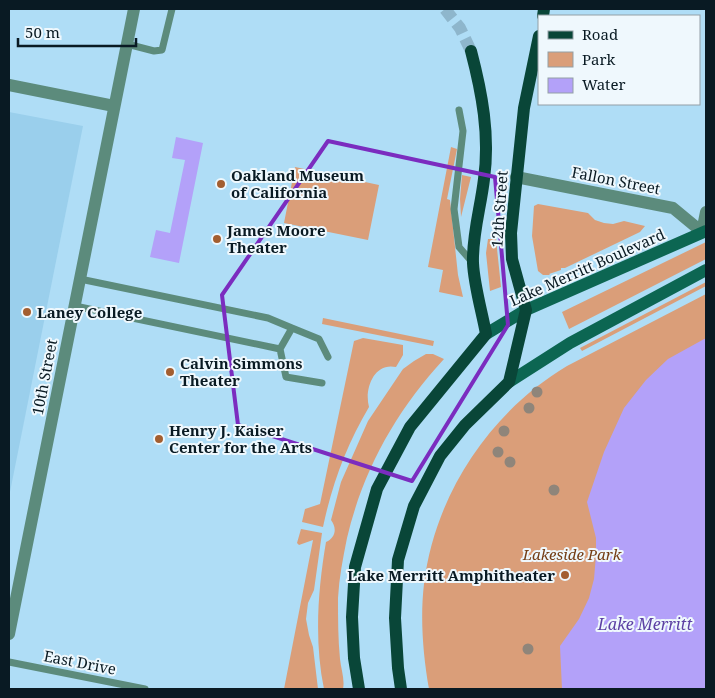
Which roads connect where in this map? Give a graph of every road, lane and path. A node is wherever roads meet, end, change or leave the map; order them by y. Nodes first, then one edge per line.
1 (134, 9) edge
2 (172, 9) edge
3 (538, 41) edge
4 (127, 44) junction
5 (471, 51) tunnel mouth
6 (9, 85) edge
7 (114, 106) junction
8 (459, 110) dead end
9 (516, 177) junction
10 (706, 212) edge
11 (704, 232) edge
12 (473, 263) junction
13 (706, 270) edge
14 (80, 279) junction
15 (75, 306) junction
16 (526, 310) junction
17 (292, 328) junction
18 (486, 334) junction
19 (280, 349) junction
20 (328, 357) dead end
21 (510, 382) junction
22 (322, 383) dead end
23 (9, 634) edge
24 (9, 662) edge
25 (145, 689) edge
26 (359, 689) edge
27 (401, 689) edge

1 - 4 street, 10th Street
2 - 4 lane
3 - 9 main road, 12th Street
4 - 7 street, 10th Street
5 - 12 main road, 12th Street
6 - 7 street
7 - 14 street, 10th Street
8 - 12 lane
9 - 11 street, Fallon Street
9 - 16 main road, 12th Street
10 - 11 street
11 - 16 main road, Lake Merritt Boulevard
12 - 18 main road, 12th Street
13 - 21 main road
14 - 15 street, 10th Street
14 - 17 lane
15 - 19 lane
15 - 23 street, 10th Street
16 - 18 main road, Lake Merritt Boulevard
16 - 21 main road, 12th Street
17 - 19 lane
17 - 20 lane
18 - 26 main road, Lake Merritt Boulevard
19 - 22 lane
21 - 27 main road
24 - 25 lane, East Drive

